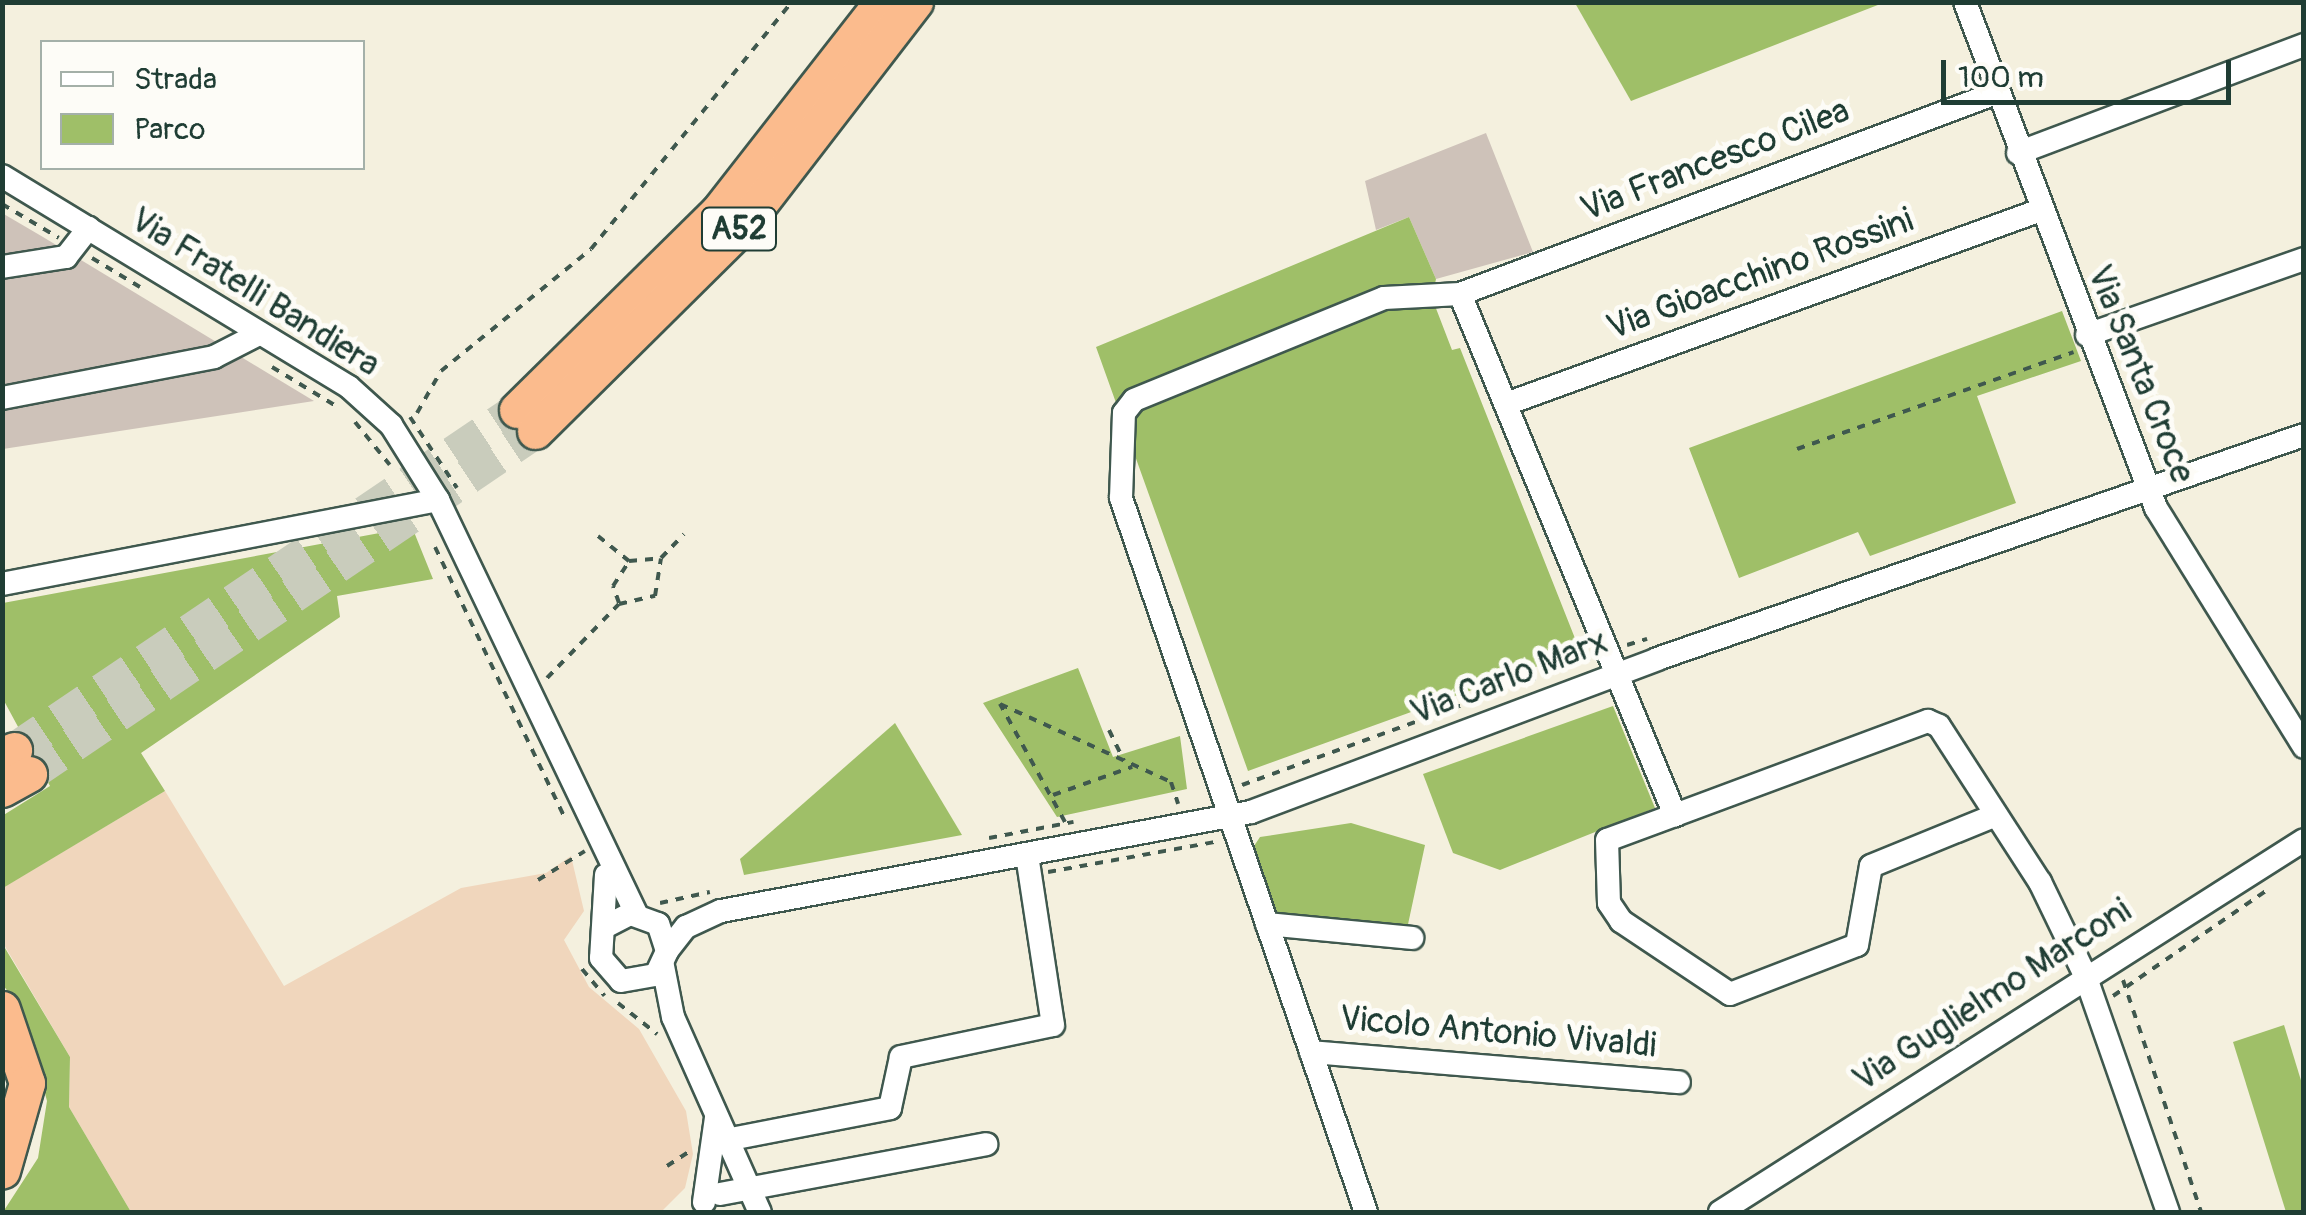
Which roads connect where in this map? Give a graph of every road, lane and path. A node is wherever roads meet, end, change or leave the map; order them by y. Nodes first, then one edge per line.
1 (792, 2) edge
2 (882, 2) edge
3 (915, 2) edge
4 (1965, 2) edge
5 (2304, 45) edge
6 (1996, 92) junction
7 (2018, 153) junction
8 (2, 176) edge
9 (2, 204) edge
10 (2038, 210) junction
11 (82, 238) junction
12 (2304, 260) edge
13 (2, 267) edge
14 (1460, 294) junction
15 (158, 298) dead end
16 (2090, 340) junction
17 (250, 341) junction
18 (2, 398) edge
19 (1506, 404) junction
20 (416, 414) dead end
21 (2304, 435) edge
22 (1797, 449) dead end
23 (2148, 489) junction
24 (428, 502) junction
25 (684, 534) dead end
26 (598, 536) dead end
27 (661, 558) junction
28 (629, 561) junction
29 (2, 584) edge
30 (655, 596) junction
31 (661, 602) dead end
32 (619, 604) junction
33 (1617, 674) junction
34 (544, 681) dead end
35 (1108, 730) dead end
36 (2304, 747) edge
37 (1124, 761) junction
38 (1132, 768) junction
39 (1053, 794) junction
40 (1180, 810) dead end
41 (1675, 815) junction
42 (1996, 816) junction
43 (1230, 818) junction
44 (1066, 823) dead end
45 (2304, 840) edge
46 (1027, 856) junction
47 (593, 857) junction
48 (2262, 862) junction
49 (538, 880) dead end
50 (644, 911) junction
51 (722, 911) junction
52 (1266, 924) junction
53 (608, 925) junction
54 (1412, 938) dead end
55 (665, 958) junction
56 (2112, 958) junction
57 (2085, 974) junction
58 (621, 981) junction
59 (2126, 986) junction
60 (2096, 1007) junction
61 (2, 1009) edge
62 (673, 1017) junction
63 (1311, 1052) junction
64 (1679, 1082) dead end
65 (715, 1110) junction
66 (731, 1139) junction
67 (696, 1143) dead end
68 (986, 1144) dead end
69 (667, 1166) dead end
70 (2, 1171) edge
71 (750, 1187) junction
72 (707, 1203) edge
73 (760, 1212) edge
74 (1366, 1212) edge
75 (1720, 1212) edge
76 (2168, 1212) edge
77 (2200, 1212) edge

1 - 20 path
2 - 3 highway, A52
4 - 6 street, Via Santa Croce
5 - 7 street
6 - 7 street, Via Santa Croce
6 - 14 street, Via Francesco Cilea
7 - 10 street, Via Santa Croce
8 - 11 street, Via Fratelli Bandiera
9 - 11 path
10 - 16 street, Via Santa Croce
10 - 19 street, Via Gioacchino Rossini
11 - 13 street
11 - 15 path
11 - 17 street, Via Fratelli Bandiera
12 - 16 street
14 - 19 street
14 - 43 street, Via Francesco Cilea
16 - 22 path
16 - 23 street, Via Santa Croce
17 - 18 street
17 - 24 path
17 - 24 street, Via Fratelli Bandiera
19 - 33 street
21 - 23 street, Via Carlo Marx
23 - 33 street, Via Carlo Marx
23 - 36 street, Via Santa Croce
24 - 29 street
24 - 47 street, Via Fratelli Bandiera
24 - 47 path
25 - 27 path
26 - 28 path
27 - 28 path
27 - 30 path
28 - 32 path
30 - 31 path
30 - 32 path
32 - 34 path
33 - 41 street
33 - 43 street, Via Carlo Marx
35 - 37 path
37 - 38 path
37 - 39 path
38 - 39 path
38 - 40 path
39 - 44 path
41 - 42 street
41 - 42 street
42 - 57 street
43 - 46 street, Via Carlo Marx
43 - 52 street
45 - 48 street, Via Guglielmo Marconi
46 - 51 street, Via Carlo Marx
46 - 66 street
47 - 49 path
47 - 50 street, Via Fratelli Bandiera
47 - 53 street, Via Fratelli Bandiera
48 - 56 street, Via Guglielmo Marconi
48 - 59 path
50 - 51 street, Via Carlo Marx
50 - 51 path
50 - 53 street
50 - 55 street, Via Fratelli Bandiera
51 - 55 street, Via Carlo Marx
52 - 54 street
52 - 63 street
53 - 58 street, Via Fratelli Bandiera
55 - 58 street
55 - 62 street, Via Fratelli Bandiera
56 - 57 street, Via Guglielmo Marconi
56 - 59 path
57 - 60 street
57 - 75 street, Via Guglielmo Marconi
58 - 62 street
59 - 60 path
59 - 77 path
60 - 76 street
61 - 70 highway
62 - 65 street, Via Fratelli Bandiera
63 - 64 street, Vicolo Antonio Vivaldi
63 - 74 street
65 - 66 street, Via Fratelli Bandiera
65 - 72 street
66 - 71 street, Via Fratelli Bandiera
67 - 69 path
68 - 71 street
71 - 72 street
71 - 73 street, Via Fratelli Bandiera
72 - 73 street

